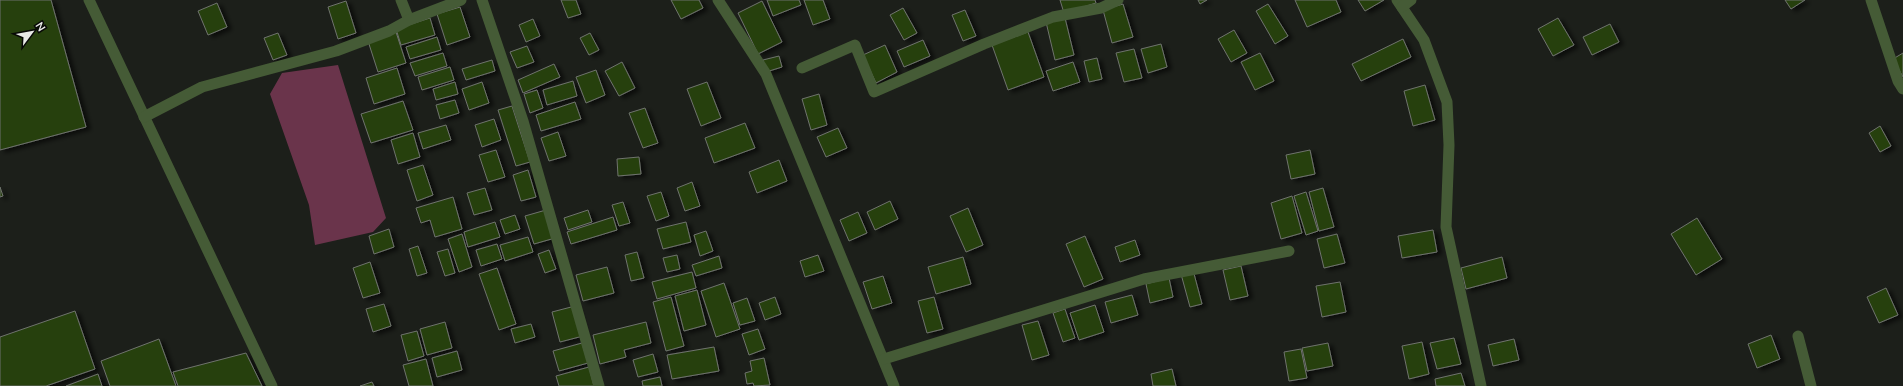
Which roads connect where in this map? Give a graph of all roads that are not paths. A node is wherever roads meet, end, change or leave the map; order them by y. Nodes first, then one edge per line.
1 (89, 0) edge
2 (401, 0) edge
3 (461, 0) edge
4 (482, 0) edge
5 (718, 0) edge
6 (1118, 0) edge
7 (1411, 0) edge
8 (1871, 0) edge
9 (1400, 4) edge
10 (409, 20) junction
11 (802, 68) dead end
12 (1903, 89) edge
13 (144, 117) junction
14 (1289, 250) dead end
15 (1798, 336) dead end
16 (884, 359) junction
17 (272, 386) edge
18 (599, 386) edge
19 (894, 386) edge
20 (1482, 386) edge
21 (1811, 386) edge

1 - 13 street
2 - 10 street
3 - 10 street
4 - 18 street
5 - 16 street
6 - 11 street
7 - 9 street
8 - 12 street
9 - 20 street
10 - 13 street
13 - 17 street
14 - 16 street
15 - 21 street
16 - 19 street

